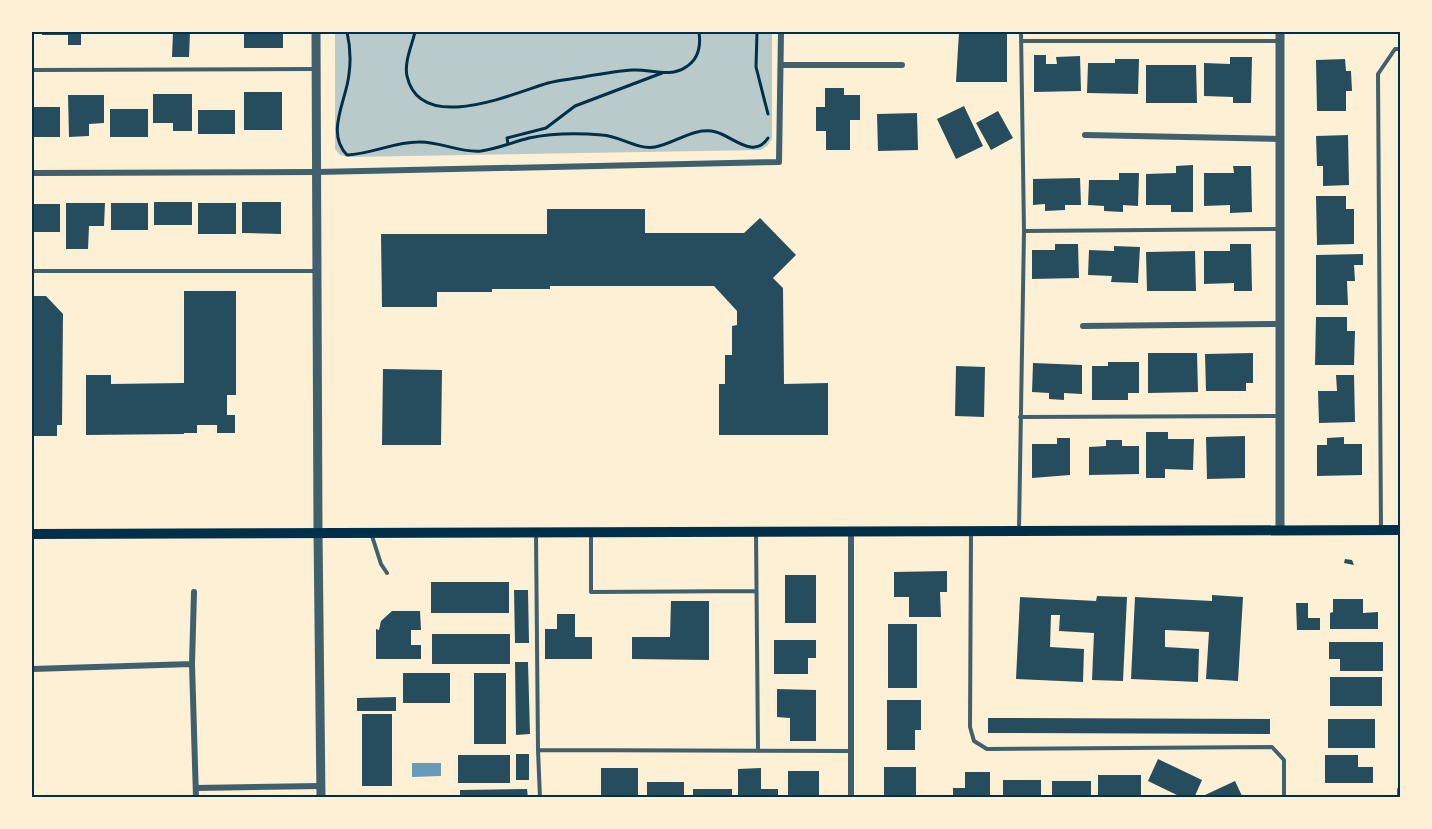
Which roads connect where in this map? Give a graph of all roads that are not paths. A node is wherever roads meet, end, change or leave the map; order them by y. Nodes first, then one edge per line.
1 (316, 32) edge
2 (781, 32) edge
3 (1021, 32) edge
4 (1280, 37) edge
5 (1021, 42) junction
6 (1401, 49) edge
7 (781, 65) junction
8 (902, 65) dead end
9 (316, 69) junction
10 (32, 70) edge
11 (1084, 135) dead end
12 (1280, 139) junction
13 (318, 172) junction
14 (32, 173) edge
15 (1280, 229) junction
16 (1024, 231) junction
17 (32, 271) edge
18 (318, 271) junction
19 (1280, 324) junction
20 (1083, 326) dead end
21 (1280, 416) junction
22 (1020, 417) junction
23 (851, 530) junction
24 (971, 530) junction
25 (1019, 530) junction
26 (1280, 530) junction
27 (1381, 530) junction
28 (1401, 530) edge
29 (536, 531) junction
30 (591, 531) junction
31 (756, 531) junction
32 (318, 532) junction
33 (371, 532) junction
34 (32, 534) edge
35 (387, 573) dead end
36 (756, 591) junction
37 (194, 592) dead end
38 (192, 664) junction
39 (32, 669) edge
40 (538, 750) junction
41 (758, 751) junction
42 (851, 751) junction
43 (321, 786) junction
44 (196, 788) junction
45 (1401, 790) edge
46 (196, 798) edge
47 (321, 798) edge
48 (540, 798) edge
49 (851, 798) edge
50 (1284, 798) edge
51 (1400, 798) edge

1 - 9 street
2 - 7 street
3 - 5 lane
4 - 5 lane
4 - 12 street
5 - 16 lane
6 - 27 lane
7 - 8 street
7 - 13 street
9 - 10 lane
9 - 13 street
11 - 12 street
12 - 15 street
13 - 14 street
13 - 18 street
15 - 16 lane
15 - 19 street
16 - 22 lane
17 - 18 lane
18 - 32 street
19 - 20 street
19 - 21 street
21 - 22 lane
21 - 26 street
22 - 25 lane
23 - 24 main road
23 - 31 main road
23 - 42 street
24 - 25 main road
24 - 50 lane
25 - 26 main road
26 - 27 main road
27 - 28 main road
29 - 30 main road
29 - 33 main road
29 - 40 lane
30 - 31 main road
30 - 36 lane
31 - 36 lane
32 - 33 main road
32 - 34 main road
32 - 43 street
33 - 35 lane
36 - 41 lane
37 - 38 street
38 - 39 street
38 - 44 street
40 - 41 lane
40 - 48 lane
41 - 42 lane
42 - 49 street
43 - 44 street
43 - 47 street
44 - 46 street
45 - 51 street

